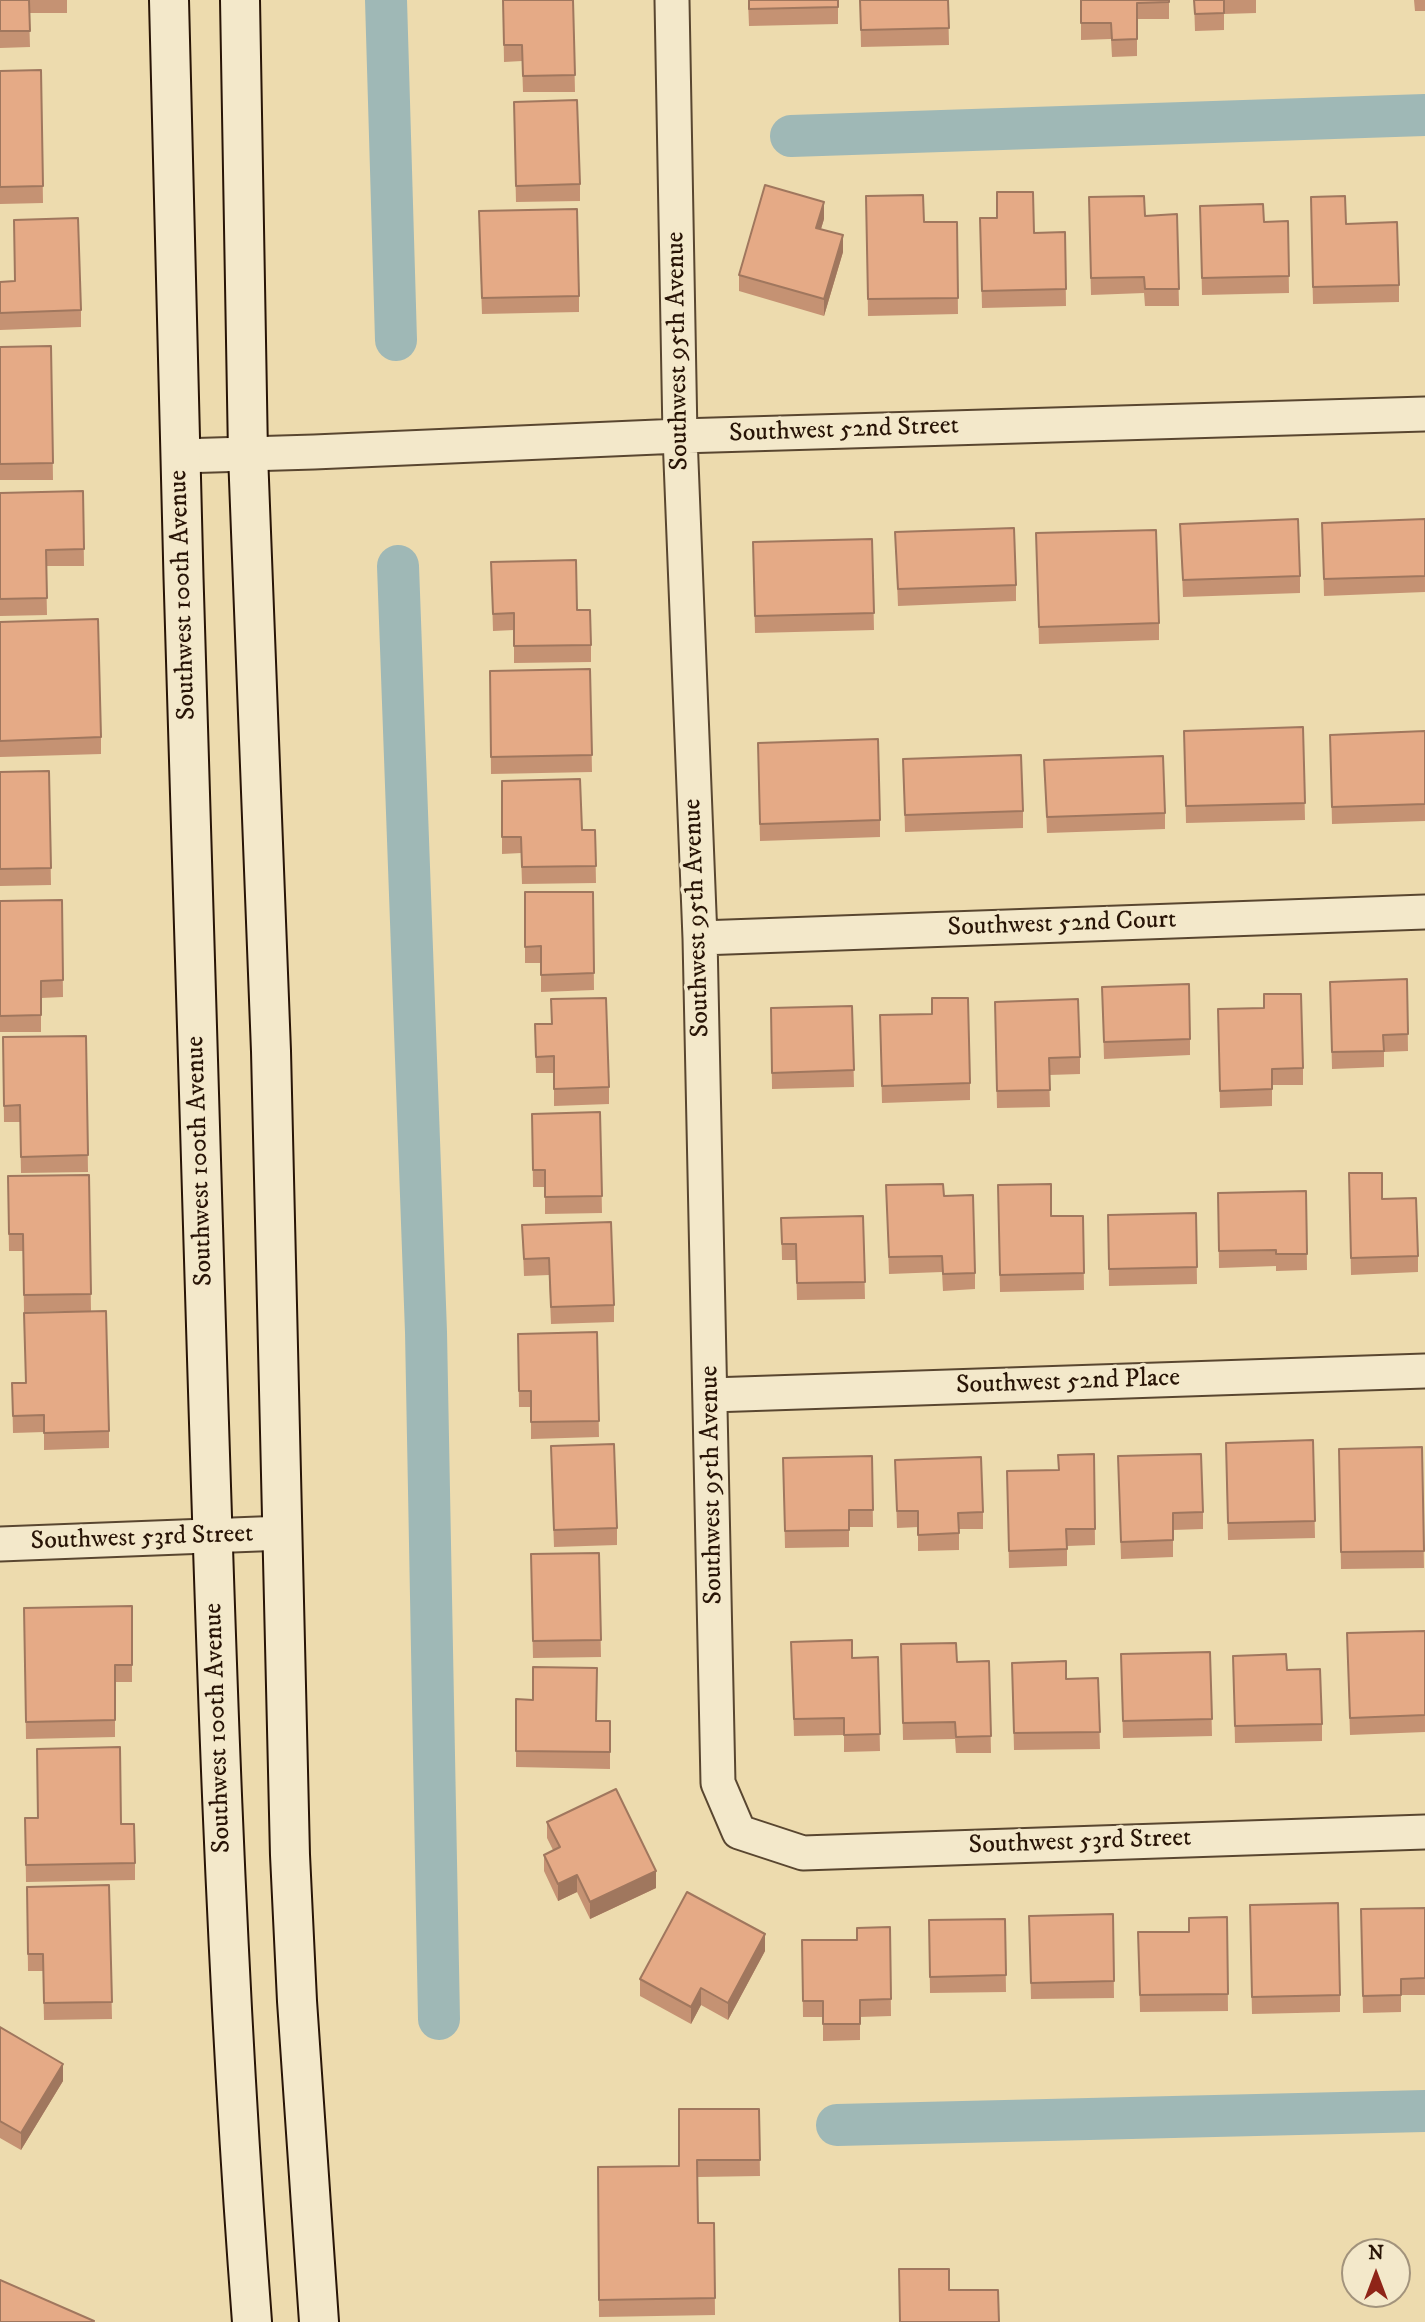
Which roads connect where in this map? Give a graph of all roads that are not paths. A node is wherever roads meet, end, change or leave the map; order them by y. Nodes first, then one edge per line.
1 (169, 0) edge
2 (240, 0) edge
3 (672, 0) edge
4 (1425, 414) edge
5 (680, 436) junction
6 (248, 454) junction
7 (180, 456) junction
8 (1425, 912) edge
9 (700, 938) junction
10 (1425, 1371) edge
11 (711, 1395) junction
12 (284, 1533) junction
13 (212, 1536) junction
14 (0, 1544) edge
15 (739, 1832) joint
16 (1425, 1832) edge
17 (252, 2322) edge
18 (319, 2322) edge

1 - 7 main road, Southwest 100th Avenue
2 - 6 main road
3 - 5 street, Southwest 95th Avenue
4 - 5 street, Southwest 52nd Street
5 - 6 street, Southwest 52nd Street
5 - 9 street, Southwest 95th Avenue
6 - 7 street, Southwest 52nd Street
6 - 12 main road
7 - 13 main road, Southwest 100th Avenue
8 - 9 street, Southwest 52nd Court
9 - 11 street, Southwest 95th Avenue
10 - 11 street, Southwest 52nd Place
11 - 15 street, Southwest 95th Avenue
12 - 13 street, Southwest 53rd Street
12 - 18 main road
13 - 14 street, Southwest 53rd Street
13 - 17 main road, Southwest 100th Avenue
15 - 16 street, Southwest 53rd Street

